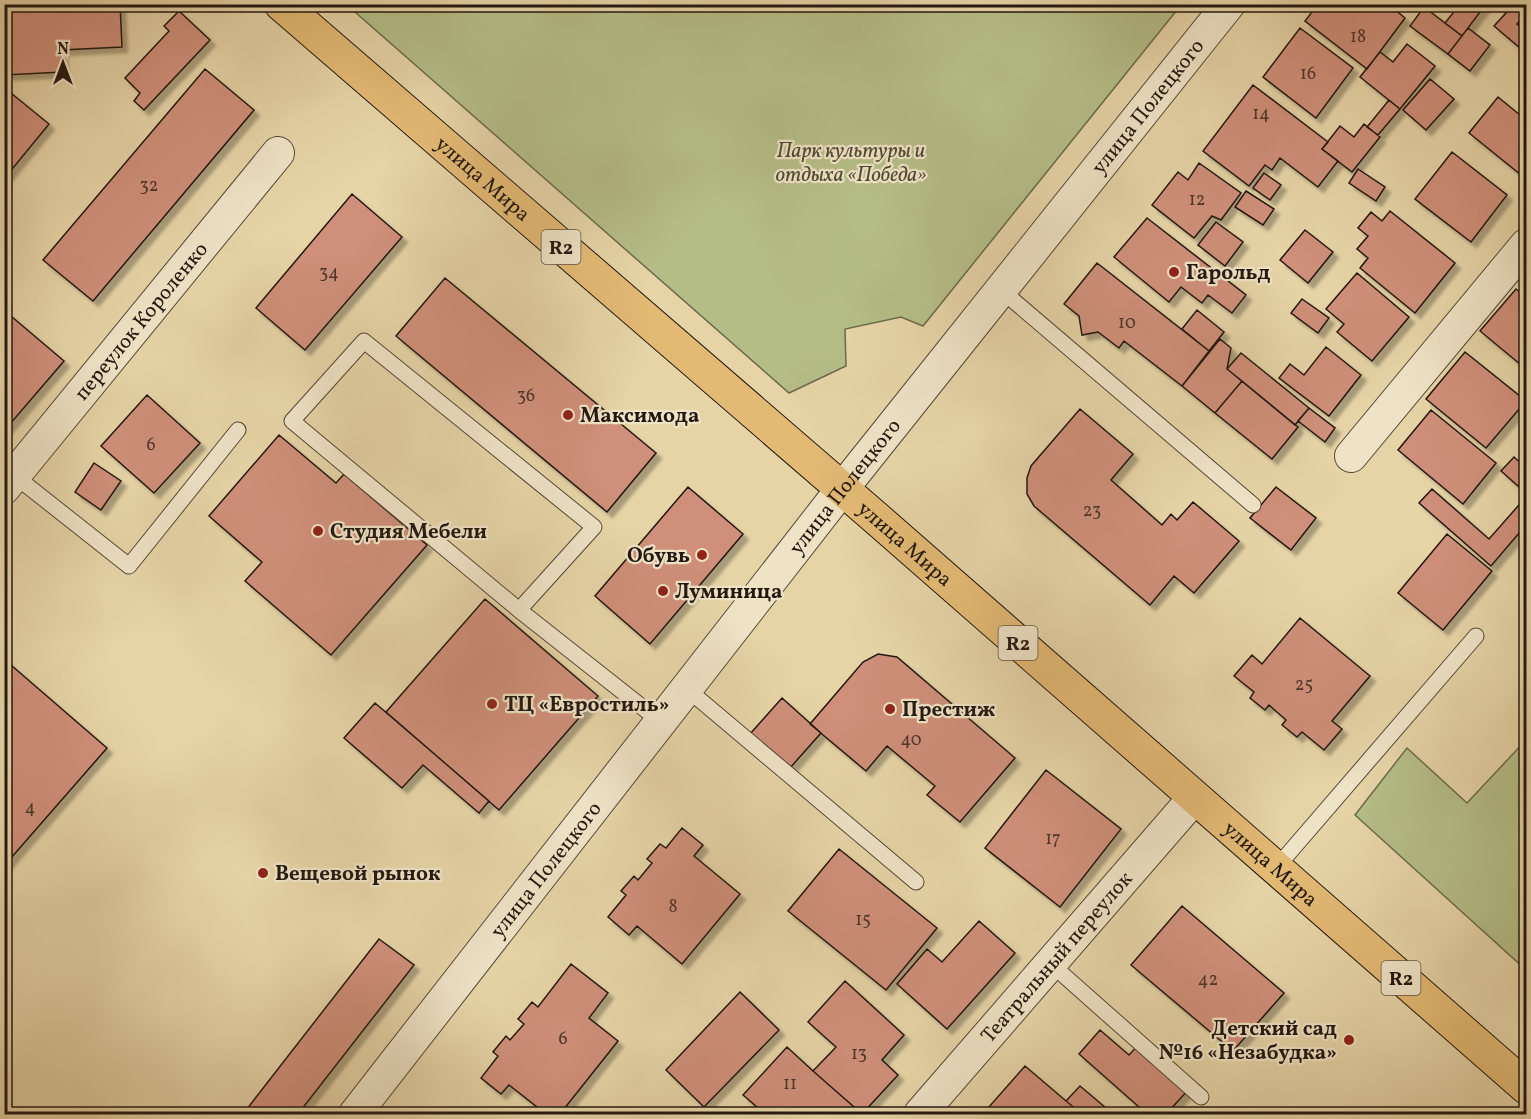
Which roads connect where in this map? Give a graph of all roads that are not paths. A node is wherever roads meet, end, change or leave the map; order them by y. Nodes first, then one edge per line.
1 (281, 4) edge
2 (1229, 4) edge
3 (278, 153) dead end
4 (1527, 245) edge
5 (1001, 290) junction
6 (238, 430) dead end
7 (1351, 456) dead end
8 (10, 482) edge
9 (842, 489) junction
10 (1253, 505) dead end
11 (519, 610) junction
12 (1476, 636) dead end
13 (687, 689) junction
14 (661, 722) junction
15 (1194, 798) junction
16 (1276, 868) junction
17 (916, 882) dead end
18 (1051, 964) junction
19 (1527, 1087) edge
20 (1202, 1096) dead end
21 (355, 1114) edge
22 (920, 1114) edge

1 - 9 main road, улица Мира / R2
2 - 5 street, улица Полецкого
3 - 8 street, переулок Короленко
4 - 7 street
5 - 9 street, улица Полецкого
5 - 10 lane
6 - 8 lane
9 - 13 street, улица Полецкого
9 - 15 main road, улица Мира / R2
11 - 11 lane
11 - 14 lane
12 - 16 lane
13 - 14 street, улица Полецкого
13 - 17 lane
14 - 21 street, улица Полецкого
15 - 16 main road, улица Мира / R2
15 - 18 street, Театральный переулок
16 - 19 main road, улица Мира / R2
18 - 20 lane
18 - 22 street, Театральный переулок

